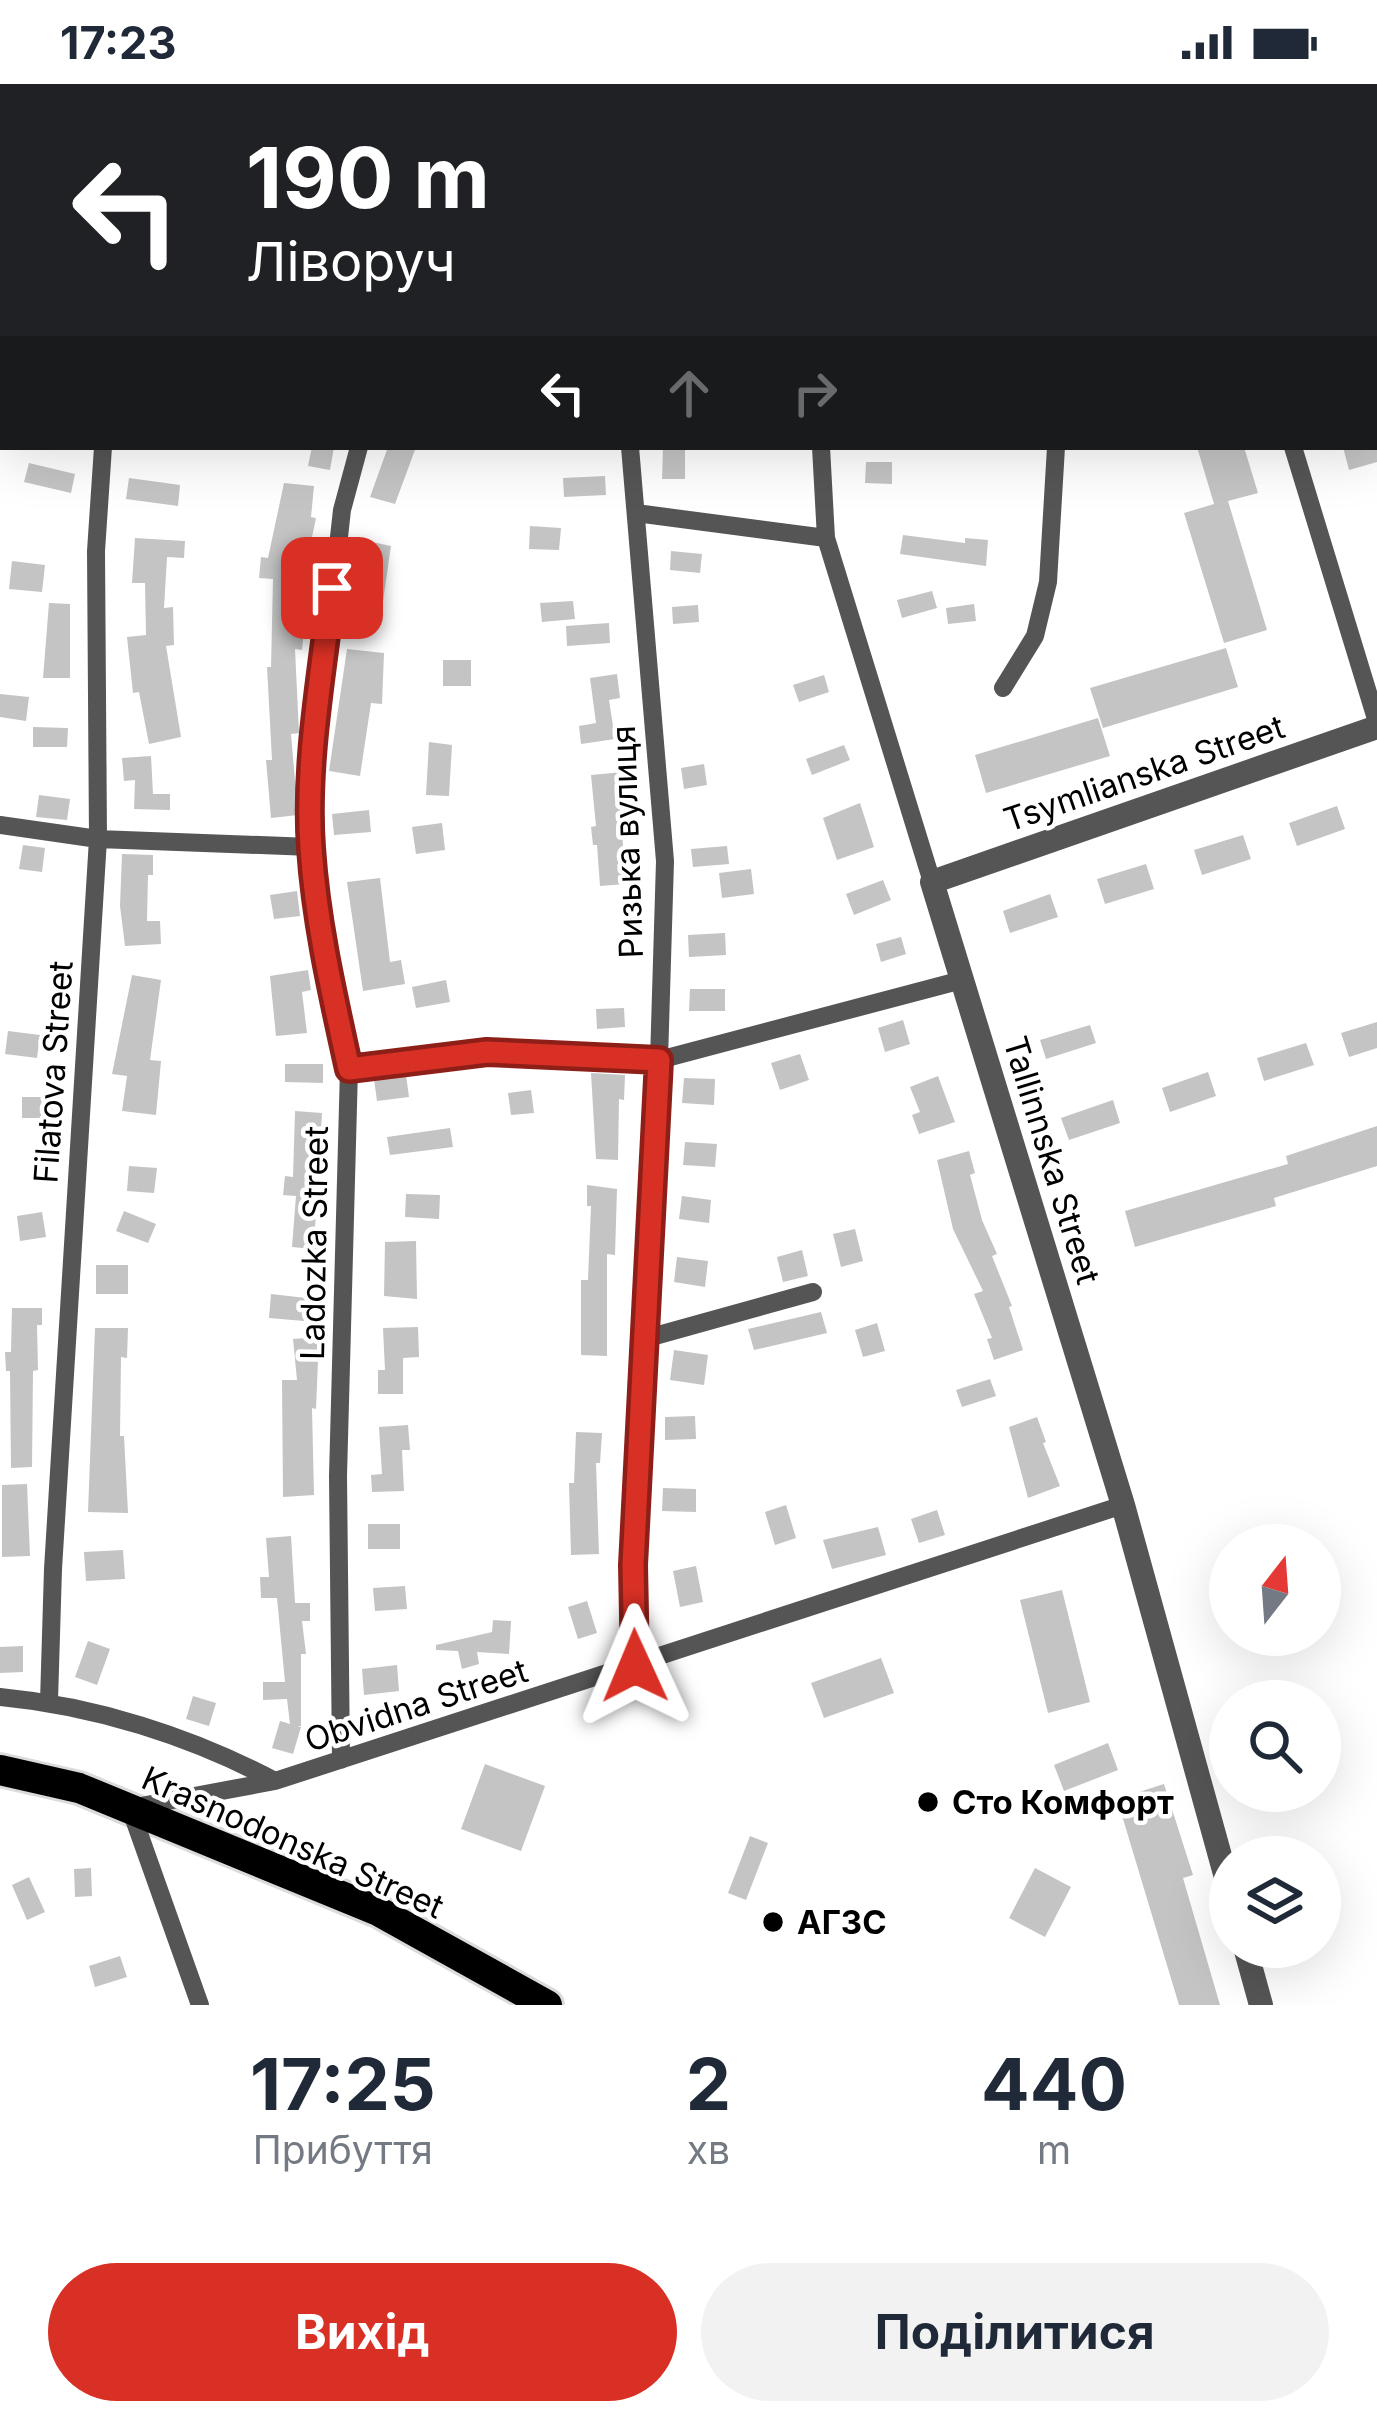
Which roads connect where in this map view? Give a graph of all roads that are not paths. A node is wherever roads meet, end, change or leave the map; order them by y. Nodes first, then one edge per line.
1 (103, 450) edge
2 (358, 450) edge
3 (630, 450) edge
4 (821, 450) edge
5 (1056, 450) edge
6 (1294, 450) edge
7 (636, 514) junction
8 (826, 538) junction
9 (1003, 688) dead end
10 (1377, 725) edge
11 (0, 825) edge
12 (98, 839) junction
13 (310, 847) junction
14 (932, 882) junction
15 (962, 980) junction
16 (659, 1060) junction
17 (349, 1069) junction
18 (813, 1292) dead end
19 (644, 1339) junction
20 (1123, 1505) junction
21 (635, 1666) junction
22 (0, 1697) edge
23 (49, 1701) junction
24 (341, 1760) junction
25 (0, 1770) edge
26 (274, 1781) junction
27 (130, 1808) junction
28 (1215, 1836) edge
29 (1251, 1968) edge
30 (200, 2005) edge
31 (547, 2005) edge
32 (1261, 2005) edge

1 - 12 street, Filatova Street
2 - 13 street, Ladozka Street
3 - 7 street, Ризька вулиця
4 - 8 street, Tallinnska Street
5 - 9 street
6 - 10 street
7 - 8 street
7 - 16 street, Ризька вулиця
8 - 14 street, Tallinnska Street
10 - 14 street, Tsymlianska Street
11 - 12 street
12 - 13 street
12 - 23 street, Filatova Street
13 - 17 street, Ladozka Street
14 - 15 street, Tallinnska Street
15 - 16 street
15 - 20 street, Tallinnska Street
16 - 17 street
16 - 19 street, Ризька вулиця
17 - 24 street, Ladozka Street
18 - 19 street
19 - 21 street, Ризька вулиця
20 - 21 street, Obvidna Street
20 - 28 street, Tallinnska Street
21 - 24 street, Obvidna Street
22 - 23 street, Obvidna Street
23 - 26 street, Obvidna Street
24 - 26 street, Obvidna Street
25 - 27 main road, Krasnodonska Street
26 - 27 street
27 - 30 street
27 - 31 main road, Krasnodonska Street
29 - 32 street

